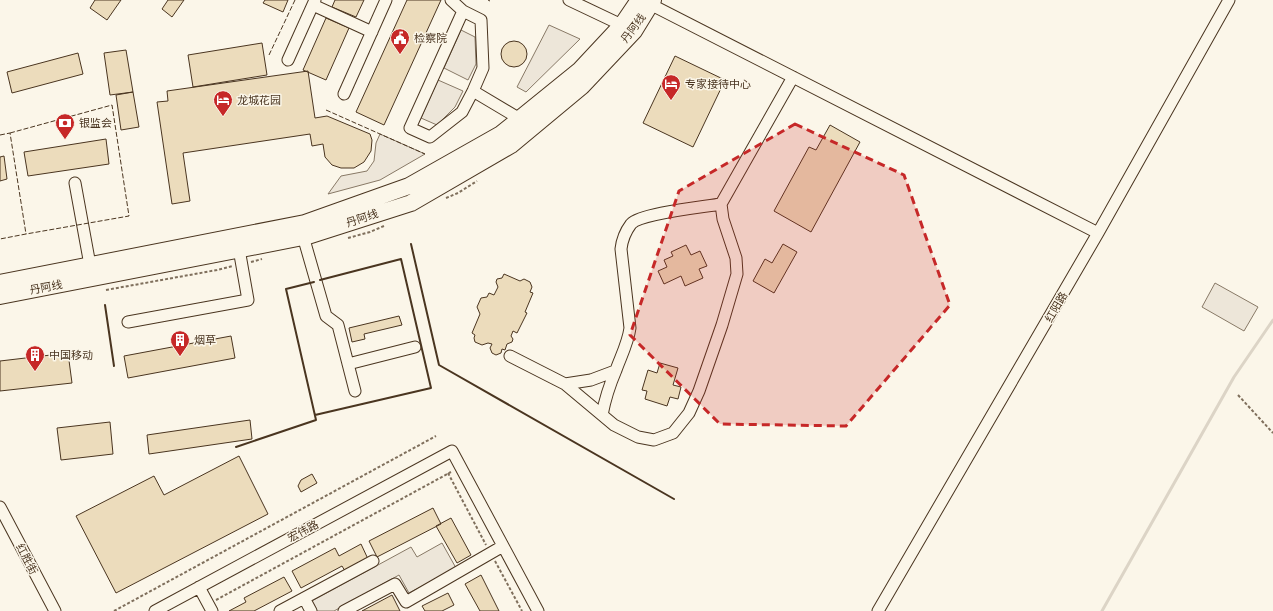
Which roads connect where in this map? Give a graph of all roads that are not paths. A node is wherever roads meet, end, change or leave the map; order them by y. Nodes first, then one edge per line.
1 (386, 0) edge
2 (451, 0) edge
3 (569, 0) edge
4 (1230, 0) edge
5 (646, 1) edge
6 (314, 2) edge
7 (463, 11) junction
8 (628, 28) junction
9 (372, 32) junction
10 (288, 60) dead end
11 (793, 77) junction
12 (473, 90) junction
13 (344, 94) dead end
14 (520, 119) junction
15 (76, 183) dead end
16 (721, 204) junction
17 (1098, 233) junction
18 (303, 236) junction
19 (239, 249) junction
20 (90, 265) junction
21 (0, 283) edge
22 (0, 296) edge
23 (128, 322) dead end
24 (415, 347) dead end
25 (510, 356) dead end
26 (348, 364) junction
27 (615, 371) junction
28 (565, 384) junction
29 (355, 390) dead end
30 (602, 415) junction
31 (0, 507) edge
32 (503, 546) junction
33 (374, 562) dead end
34 (199, 587) junction
35 (304, 598) junction
36 (210, 608) edge
37 (55, 611) edge
38 (155, 611) edge
39 (280, 611) edge
40 (311, 611) edge
41 (344, 611) edge
42 (538, 611) edge
43 (878, 611) edge

1 - 9 street
2 - 7 street
3 - 8 street
4 - 17 street, 红阳路
5 - 8 highway, 丹阿线
5 - 11 street
6 - 9 street
6 - 10 street
7 - 12 street
7 - 12 street
8 - 14 highway, 丹阿线
8 - 18 highway, 丹阿线
9 - 13 street
11 - 16 street
11 - 17 street
12 - 14 street
14 - 20 highway, 丹阿线
15 - 20 street
16 - 27 street
16 - 30 street
17 - 43 street, 红阳路
18 - 19 highway, 丹阿线
18 - 26 street
19 - 22 highway, 丹阿线
19 - 23 street
20 - 21 highway, 丹阿线
24 - 26 street
25 - 28 street
26 - 29 street
27 - 28 street
27 - 30 street
28 - 30 street
31 - 37 street, 红胜街
32 - 34 street, 宏伟路
32 - 41 street
32 - 42 street
33 - 35 street
34 - 36 street
34 - 38 street, 宏伟路
35 - 39 street
35 - 40 street

